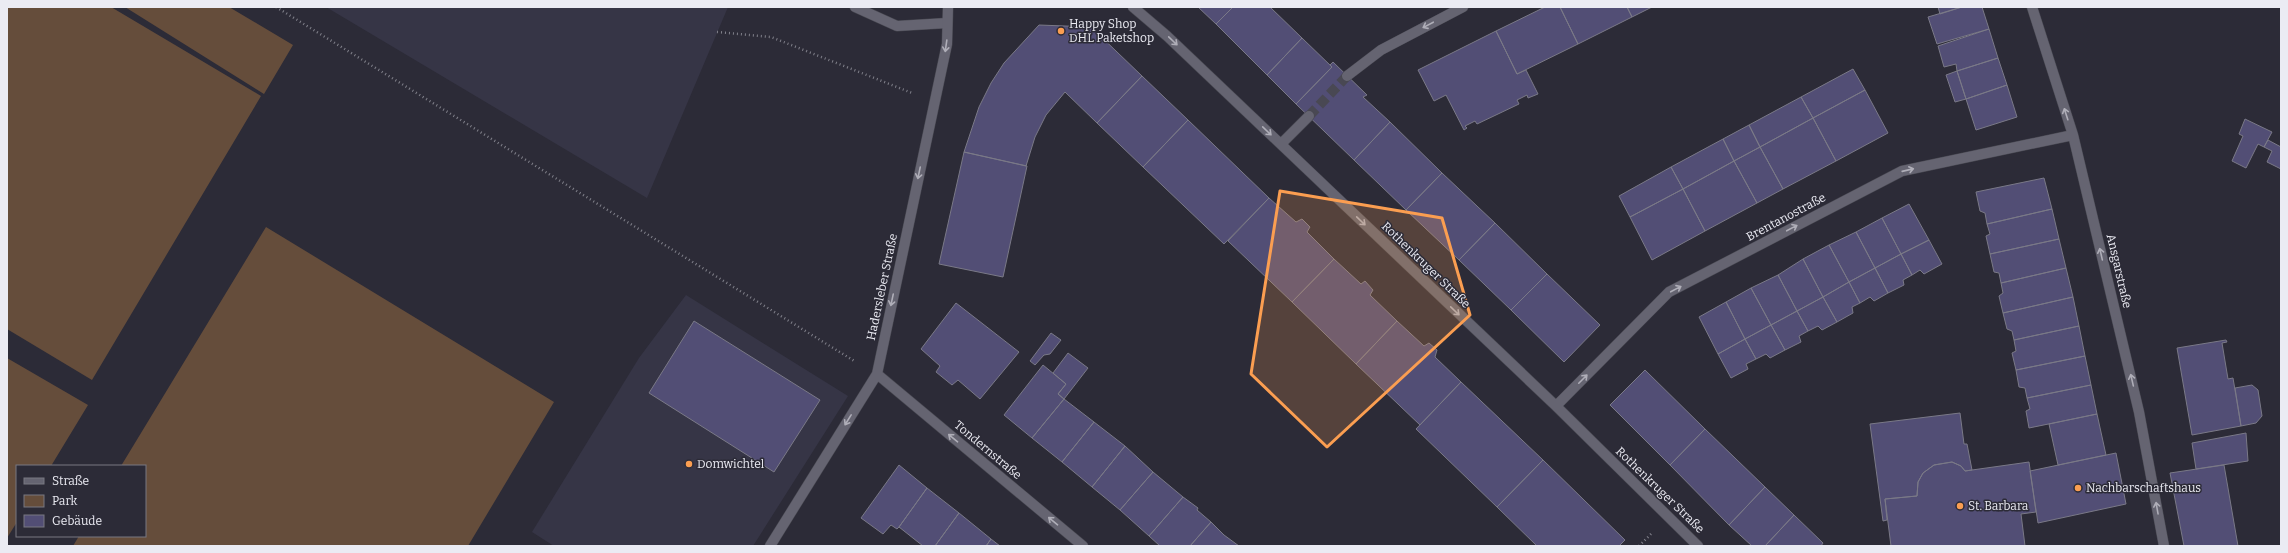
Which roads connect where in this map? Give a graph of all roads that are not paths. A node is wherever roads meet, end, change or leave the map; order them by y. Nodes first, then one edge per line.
1 (855, 7) edge
2 (948, 7) edge
3 (1133, 7) edge
4 (1463, 7) edge
5 (2032, 7) edge
6 (948, 22) junction
7 (1347, 76) tunnel mouth
8 (1309, 116) tunnel mouth
9 (2073, 135) junction
10 (1281, 144) junction
11 (877, 374) junction
12 (1556, 406) junction
13 (770, 546) edge
14 (1083, 546) edge
15 (1698, 546) edge
16 (2164, 546) edge

1 - 6 street
2 - 6 street, Hadersleber Straße
3 -> 10 street, Rothenkruger Straße
4 -> 7 street
9 -> 5 street, Ansgarstraße
6 -> 11 street, Hadersleber Straße
8 - 10 street
12 -> 9 street, Brentanostraße
16 -> 9 street, Ansgarstraße
10 -> 12 street, Rothenkruger Straße
11 -> 13 street, Hadersleber Straße
14 -> 11 street, Tondernstraße
12 - 15 street, Rothenkruger Straße

